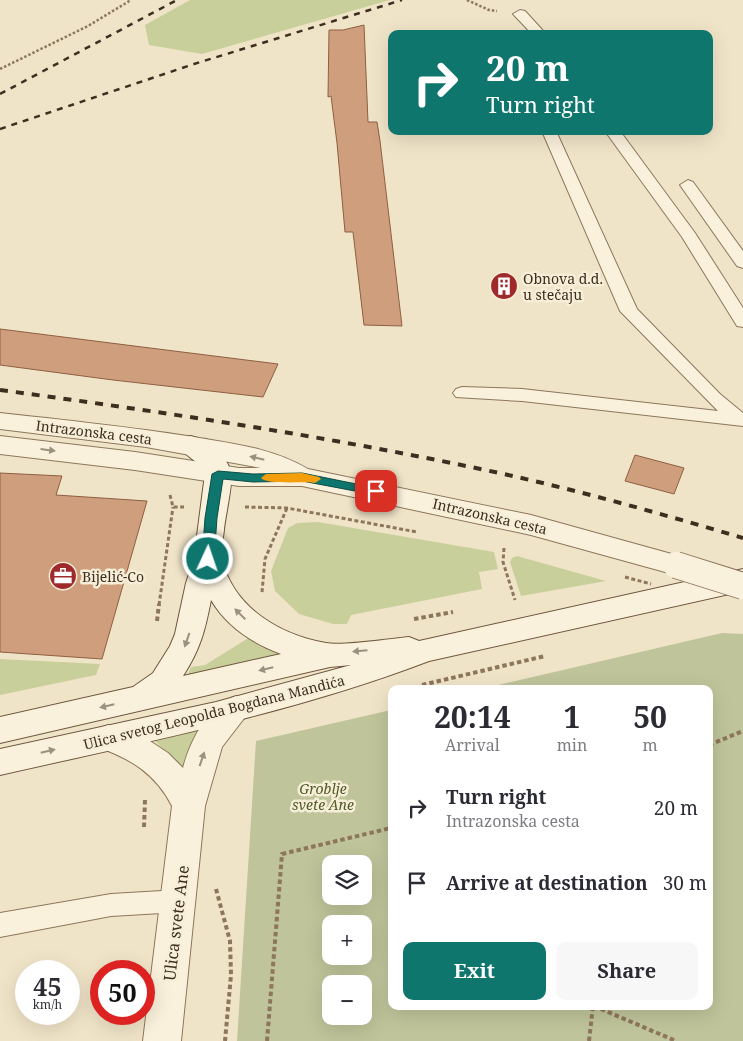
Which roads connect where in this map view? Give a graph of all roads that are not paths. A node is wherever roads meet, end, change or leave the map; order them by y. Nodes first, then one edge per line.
1 (520, 14) road end
2 (536, 30) edge
3 (551, 135) edge
4 (615, 135) edge
5 (688, 186) dead end
6 (743, 263) edge
7 (743, 322) edge
8 (462, 393) dead end
9 (741, 420) edge
10 (0, 421) edge
11 (0, 445) edge
12 (190, 445) junction
13 (218, 474) junction
14 (302, 477) junction
15 (208, 559) junction
16 (743, 580) edge
17 (743, 586) edge
18 (425, 650) junction
19 (330, 654) junction
20 (138, 699) junction
21 (236, 708) junction
22 (0, 730) edge
23 (108, 738) junction
24 (0, 762) edge
25 (189, 806) junction
26 (179, 901) junction
27 (0, 925) edge
28 (162, 1041) edge

1 - 2 lane
3 - 9 lane
4 - 7 lane
5 - 6 lane
8 - 9 lane
10 - 12 main road, Intrazonska cesta
11 -> 13 main road, Intrazonska cesta
12 - 13 main road
14 -> 12 main road, Intrazonska cesta
13 - 14 main road, Intrazonska cesta
13 - 15 main road
14 - 17 main road, Intrazonska cesta, bridge
19 -> 15 main road
15 -> 20 main road
16 - 18 main road, Ulica svetog Leopolda Bogdana Mandića
18 -> 19 main road, Ulica svetog Leopolda Bogdana Mandića
18 - 21 main road, Ulica svetog Leopolda Bogdana Mandića
19 -> 20 main road, Ulica svetog Leopolda Bogdana Mandića
20 -> 22 main road, Ulica svetog Leopolda Bogdana Mandića
21 - 23 main road, Ulica svetog Leopolda Bogdana Mandića
25 -> 21 main road, Ulica svete Ane
24 -> 23 main road, Ulica svetog Leopolda Bogdana Mandića
23 - 25 main road
25 - 26 main road, Ulica svete Ane
26 - 27 lane
26 - 28 main road, Ulica svete Ane

